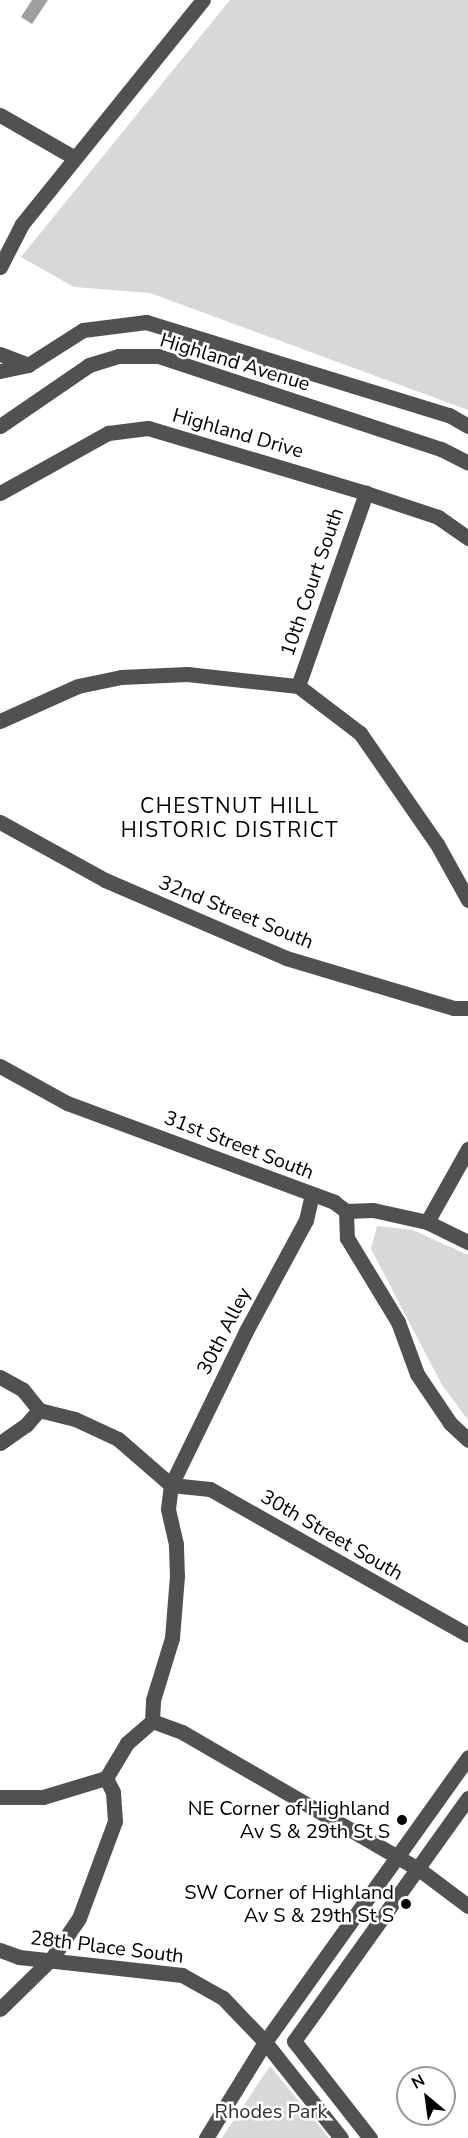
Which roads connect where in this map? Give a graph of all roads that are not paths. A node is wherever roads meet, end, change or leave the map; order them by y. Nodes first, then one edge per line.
1 (203, 0) edge
2 (0, 115) edge
3 (75, 158) junction
4 (0, 267) edge
5 (0, 354) edge
6 (28, 365) junction
7 (0, 371) edge
8 (0, 426) edge
9 (468, 426) edge
10 (468, 463) edge
11 (0, 493) edge
12 (366, 493) junction
13 (468, 538) edge
14 (298, 686) junction
15 (0, 721) edge
16 (0, 822) edge
17 (468, 900) edge
18 (468, 1008) edge
19 (0, 1066) edge
20 (468, 1149) edge
21 (312, 1196) junction
22 (346, 1211) junction
23 (427, 1222) junction
24 (468, 1242) edge
25 (0, 1377) edge
26 (39, 1410) junction
27 (468, 1440) edge
28 (0, 1443) edge
29 (171, 1485) junction
30 (468, 1635) edge
31 (152, 1721) junction
32 (468, 1757) edge
33 (106, 1778) junction
34 (0, 1797) edge
35 (468, 1798) edge
36 (398, 1857) junction
37 (420, 1870) junction
38 (468, 1906) edge
39 (0, 1950) edge
40 (52, 1958) junction
41 (0, 2009) edge
42 (294, 2041) junction
43 (265, 2042) junction
44 (206, 2138) edge
45 (341, 2138) edge
46 (370, 2138) edge

1 - 3 street
2 - 3 street
3 - 4 street
5 - 6 street
6 - 7 street, Highland Avenue
6 - 9 street, Highland Avenue
8 - 10 street, Highland Avenue
11 - 12 street, Highland Drive
12 - 13 street, Highland Drive
12 - 14 street, 10th Court South
14 - 15 street
14 - 17 street
16 - 18 street, 32nd Street South
19 - 21 street, 31st Street South
20 - 23 street
21 - 22 street, 31st Street South
21 - 29 street, 30th Alley
22 - 23 street, 31st Street South
22 - 27 street
23 - 24 street, 31st Street South
25 - 26 street
26 - 28 street
26 - 29 street
29 - 30 street, 30th Street South
29 - 31 street
31 - 33 street
31 - 36 street
32 - 36 street
33 - 34 street
33 - 40 street
35 - 37 street
36 - 37 street
36 - 43 street
37 - 38 street
37 - 42 street
39 - 40 street, 28th Place South
40 - 41 street
40 - 43 street, 28th Place South
42 - 43 street
42 - 46 street
43 - 44 street
43 - 45 street

